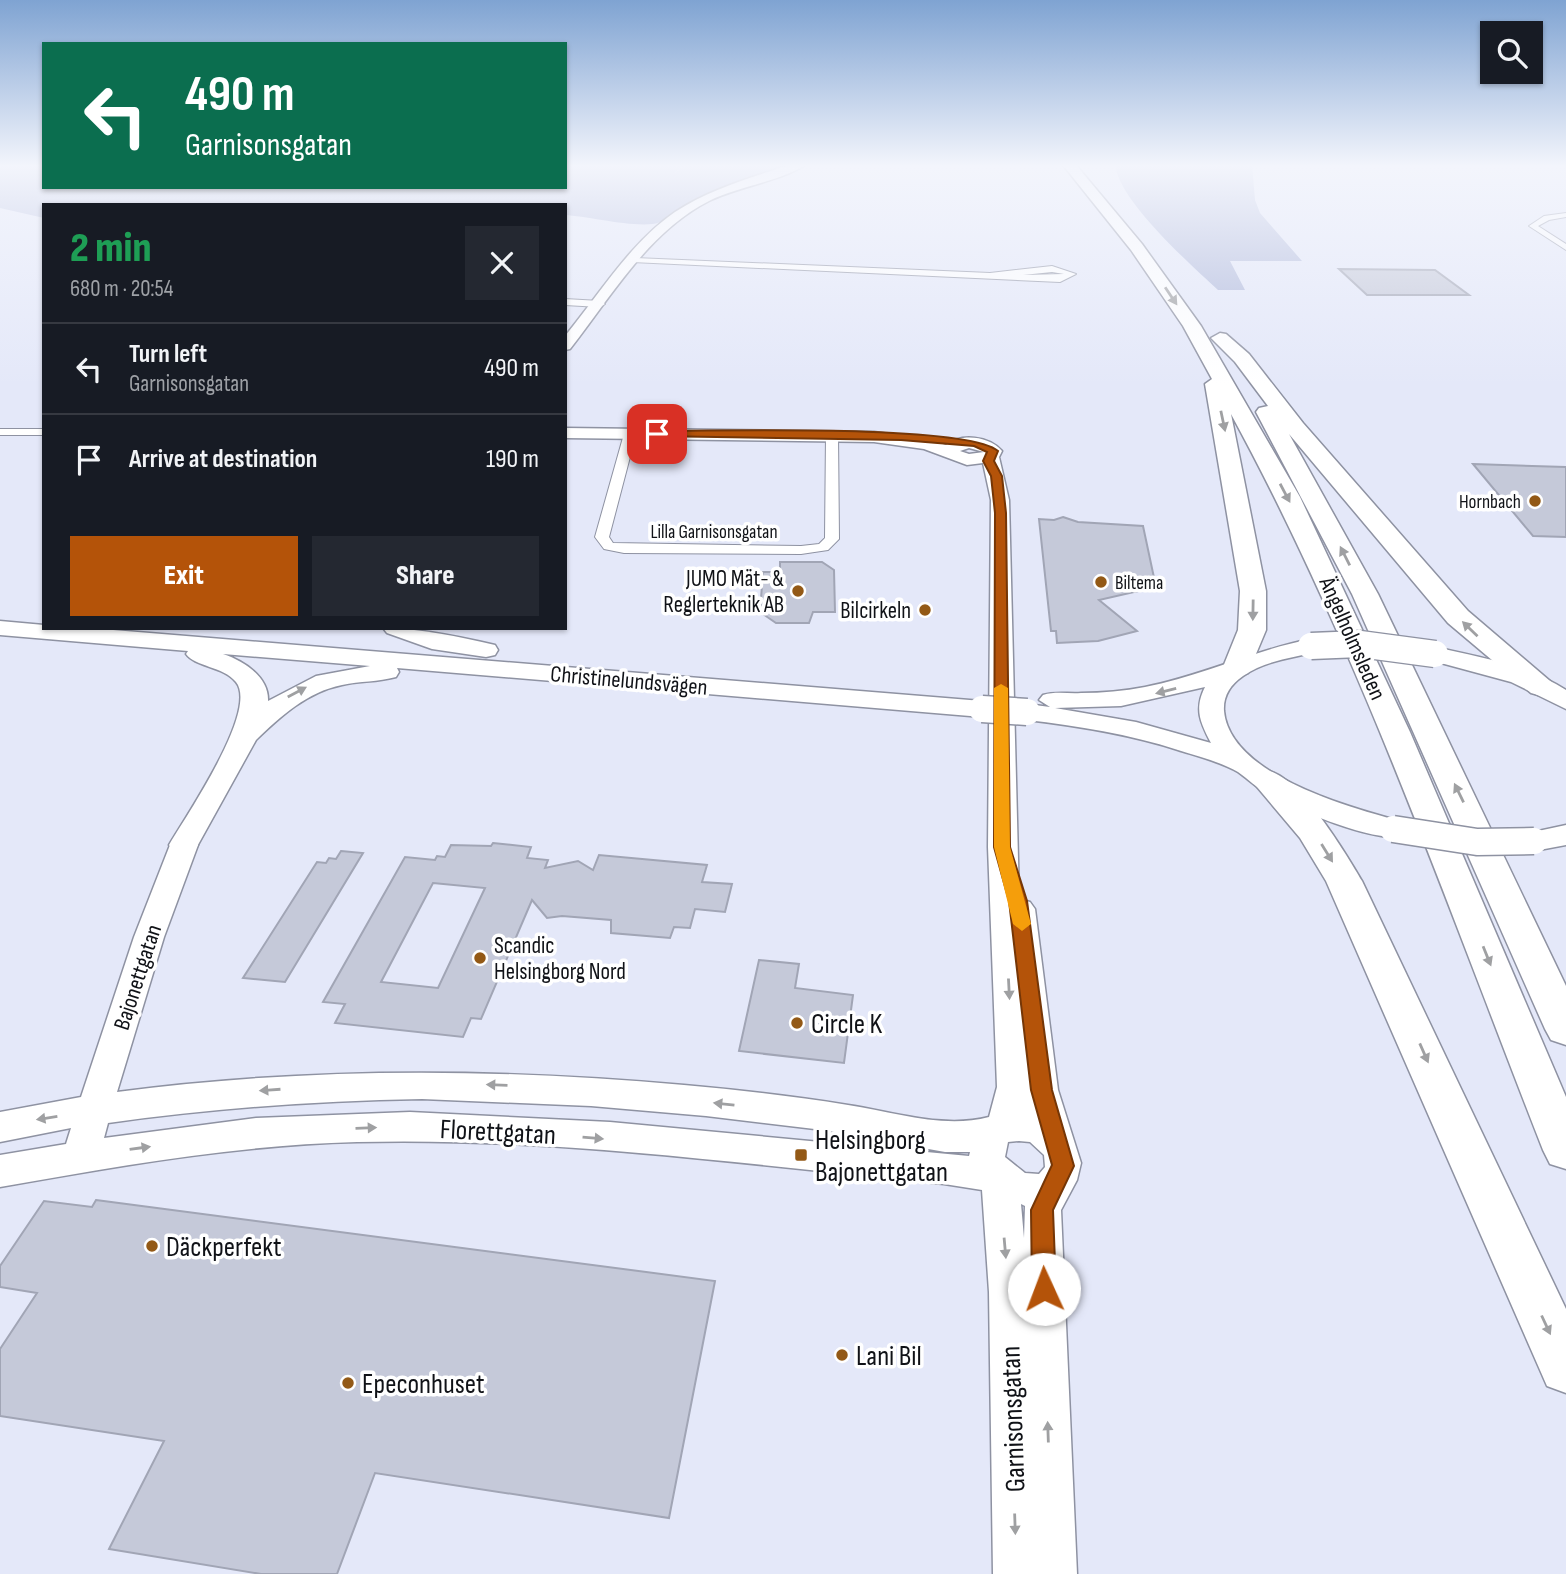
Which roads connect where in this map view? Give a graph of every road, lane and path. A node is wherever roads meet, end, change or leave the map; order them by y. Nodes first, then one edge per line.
1 (654, 238) edge
2 (1130, 238) edge
3 (1147, 238) edge
4 (1551, 238) edge
5 (1566, 248) edge
6 (635, 260) junction
7 (990, 276) junction
8 (567, 302) edge
9 (600, 304) junction
10 (567, 344) edge
11 (1214, 346) junction
12 (0, 432) edge
13 (42, 432) edge
14 (598, 434) joint
15 (630, 434) junction
16 (567, 435) edge
17 (832, 436) junction
18 (874, 438) joint
19 (959, 451) junction
20 (996, 488) junction
21 (0, 617) edge
22 (37, 619) edge
23 (0, 628) edge
24 (168, 630) edge
25 (400, 630) edge
26 (75, 634) junction
27 (565, 661) junction
28 (1234, 668) junction
29 (626, 679) junction
30 (1556, 694) edge
31 (983, 702) junction
32 (1027, 705) junction
33 (245, 736) junction
34 (1260, 775) junction
35 (1566, 835) edge
36 (184, 845) joint
37 (1002, 847) junction
38 (1566, 1030) edge
39 (93, 1111) junction
40 (0, 1127) edge
41 (998, 1131) junction
42 (1566, 1150) edge
43 (80, 1157) junction
44 (1056, 1165) junction
45 (0, 1171) edge
46 (998, 1178) junction
47 (1566, 1367) edge
48 (1017, 1574) edge
49 (1053, 1574) edge

1 - 6 street
2 -> 11 highway, Ängelholmsleden
3 - 11 highway, Ängelholmsleden
4 - 5 street
6 - 7 street
6 - 9 street
7 - 7 street
8 - 9 street
9 - 10 street
11 -> 28 highway
30 -> 11 highway
38 -> 11 highway, Ängelholmsleden
11 -> 42 highway, Ängelholmsleden
12 - 13 street
14 - 15 street, Garnisonsgatan
14 - 16 street, Garnisonsgatan
15 - 17 street, Garnisonsgatan
15 - 17 street, Lilla Garnisonsgatan
17 - 18 street, Garnisonsgatan
18 - 19 street, Garnisonsgatan
19 - 20 street, Garnisonsgatan
19 - 20 street, Garnisonsgatan
20 - 37 street, Garnisonsgatan
21 - 22 main road
23 - 26 main road, Christinelundsvägen
24 - 27 main road, Christinelundsvägen
25 - 27 main road
26 - 29 main road, Christinelundsvägen
26 - 33 main road
27 - 31 main road, Christinelundsvägen
28 - 30 main road, Christinelundsvägen, bridge
28 -> 32 main road, Christinelundsvägen
28 - 34 main road
29 - 31 main road, Christinelundsvägen
33 -> 29 main road
31 - 32 main road, Christinelundsvägen, bridge
32 - 34 main road, Christinelundsvägen
33 - 36 main road
34 - 35 main road, Christinelundsvägen, bridge
34 -> 47 highway
36 - 39 street, Bajonettgatan
37 -> 41 street, Garnisonsgatan
37 - 44 street, Garnisonsgatan
39 -> 40 street, Florettgatan
41 -> 39 street, Florettgatan
39 - 43 street
41 - 44 street
41 - 46 street, Garnisonsgatan
43 - 45 street, Florettgatan
43 -> 46 street, Florettgatan
44 - 46 street
49 -> 44 street, Garnisonsgatan
46 -> 48 street, Garnisonsgatan

